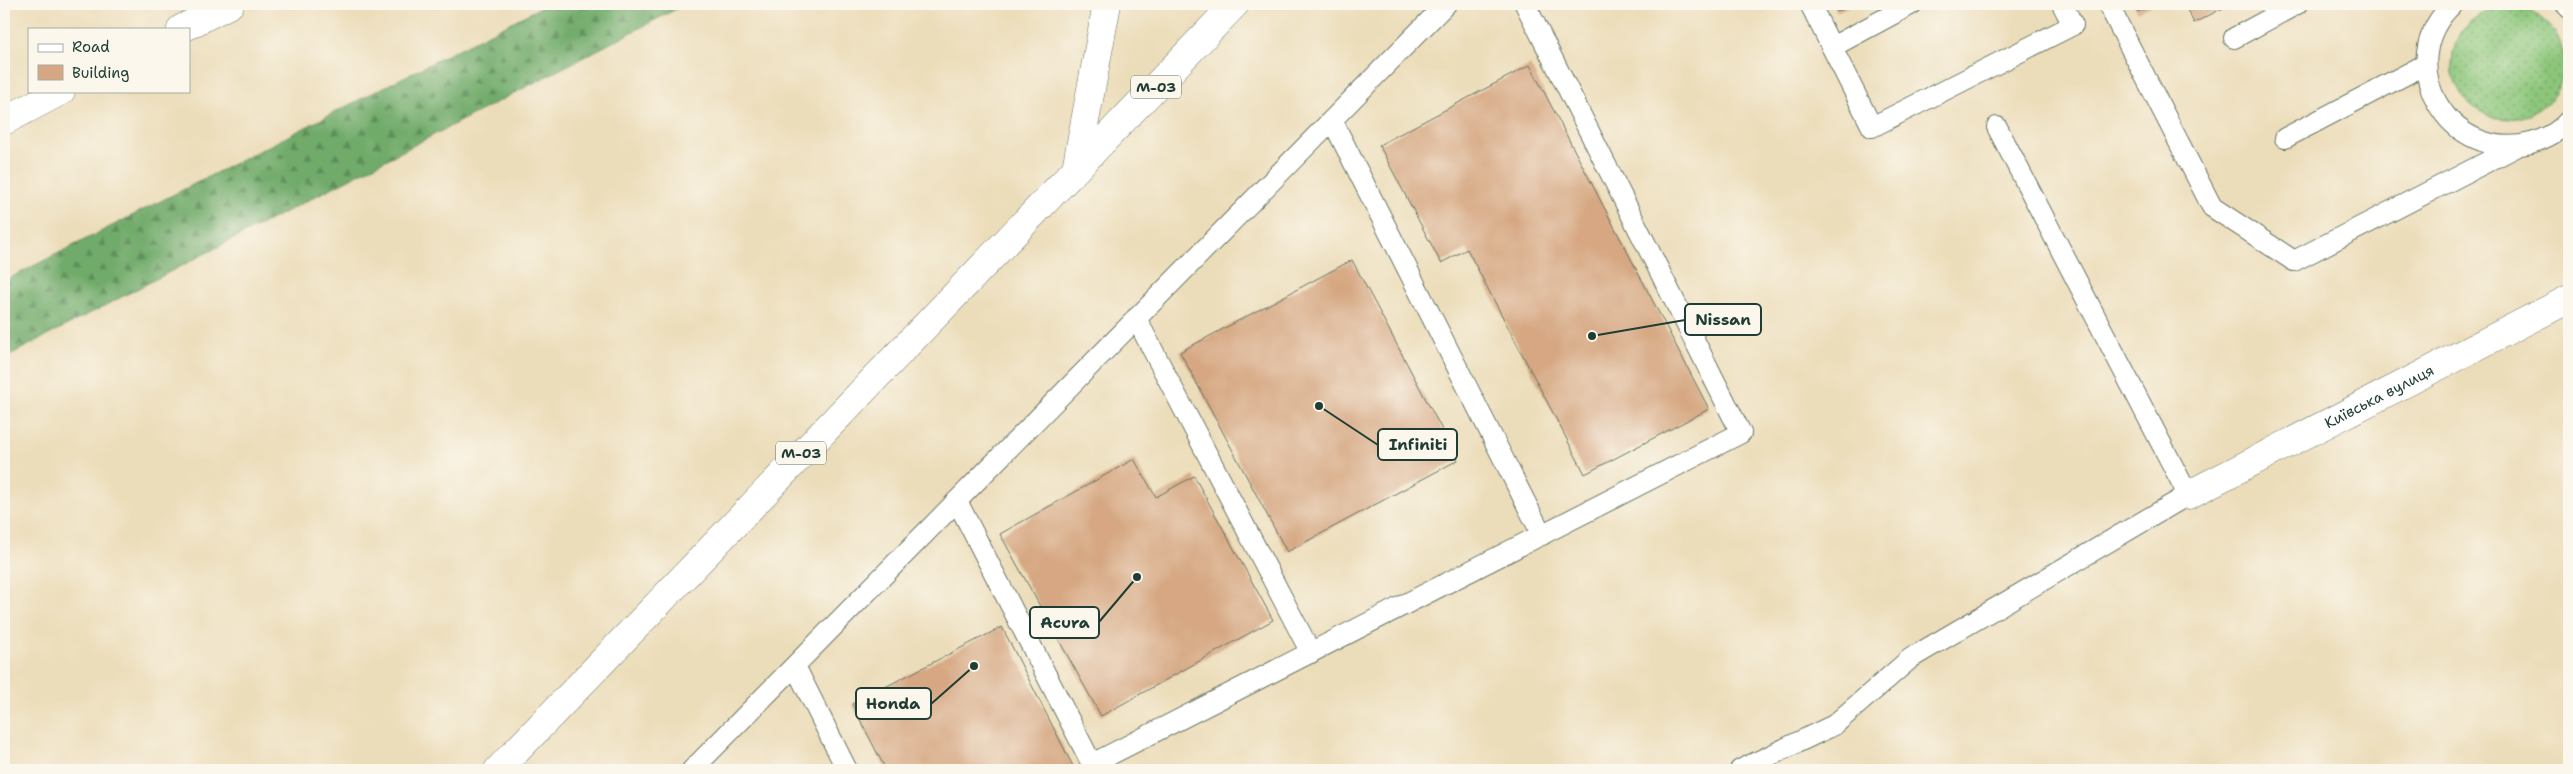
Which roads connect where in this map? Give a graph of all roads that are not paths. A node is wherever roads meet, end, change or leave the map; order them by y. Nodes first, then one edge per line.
1 (230, 4) edge
2 (1107, 4) edge
3 (1235, 4) edge
4 (1446, 4) edge
5 (1525, 4) edge
6 (1810, 4) edge
7 (1912, 4) edge
8 (2062, 4) edge
9 (2108, 4) edge
10 (2297, 4) edge
11 (2453, 4) edge
12 (2566, 4) edge
13 (2569, 8) edge
14 (184, 28) edge
15 (2234, 38) dead end
16 (1832, 47) junction
17 (2426, 64) junction
18 (59, 92) edge
19 (1332, 120) junction
20 (2569, 120) edge
21 (4, 121) edge
22 (1997, 127) dead end
23 (2285, 138) dead end
24 (2516, 147) junction
25 (1076, 169) junction
26 (2569, 299) edge
27 (1136, 318) junction
28 (2188, 495) junction
29 (957, 501) junction
30 (1542, 535) junction
31 (1311, 653) junction
32 (795, 666) junction
33 (1094, 767) edge
34 (498, 770) edge
35 (692, 770) edge
36 (848, 770) edge
37 (1740, 770) edge

1 - 14 main road
2 - 25 main road
3 - 25 main road, М-03
4 - 19 lane
5 - 30 lane
6 - 16 lane
7 - 16 lane
8 - 16 lane
9 - 24 lane
10 - 15 lane
11 - 17 lane
12 - 13 lane
17 - 23 lane
17 - 24 lane
18 - 21 main road
19 - 27 lane
19 - 30 lane
20 - 24 lane
22 - 28 lane
25 - 34 main road, М-03
26 - 28 main road, Київська вулиця
27 - 29 lane
27 - 31 lane
28 - 37 lane
29 - 32 lane
29 - 33 lane
30 - 31 lane
31 - 33 lane
32 - 35 lane
32 - 36 lane

